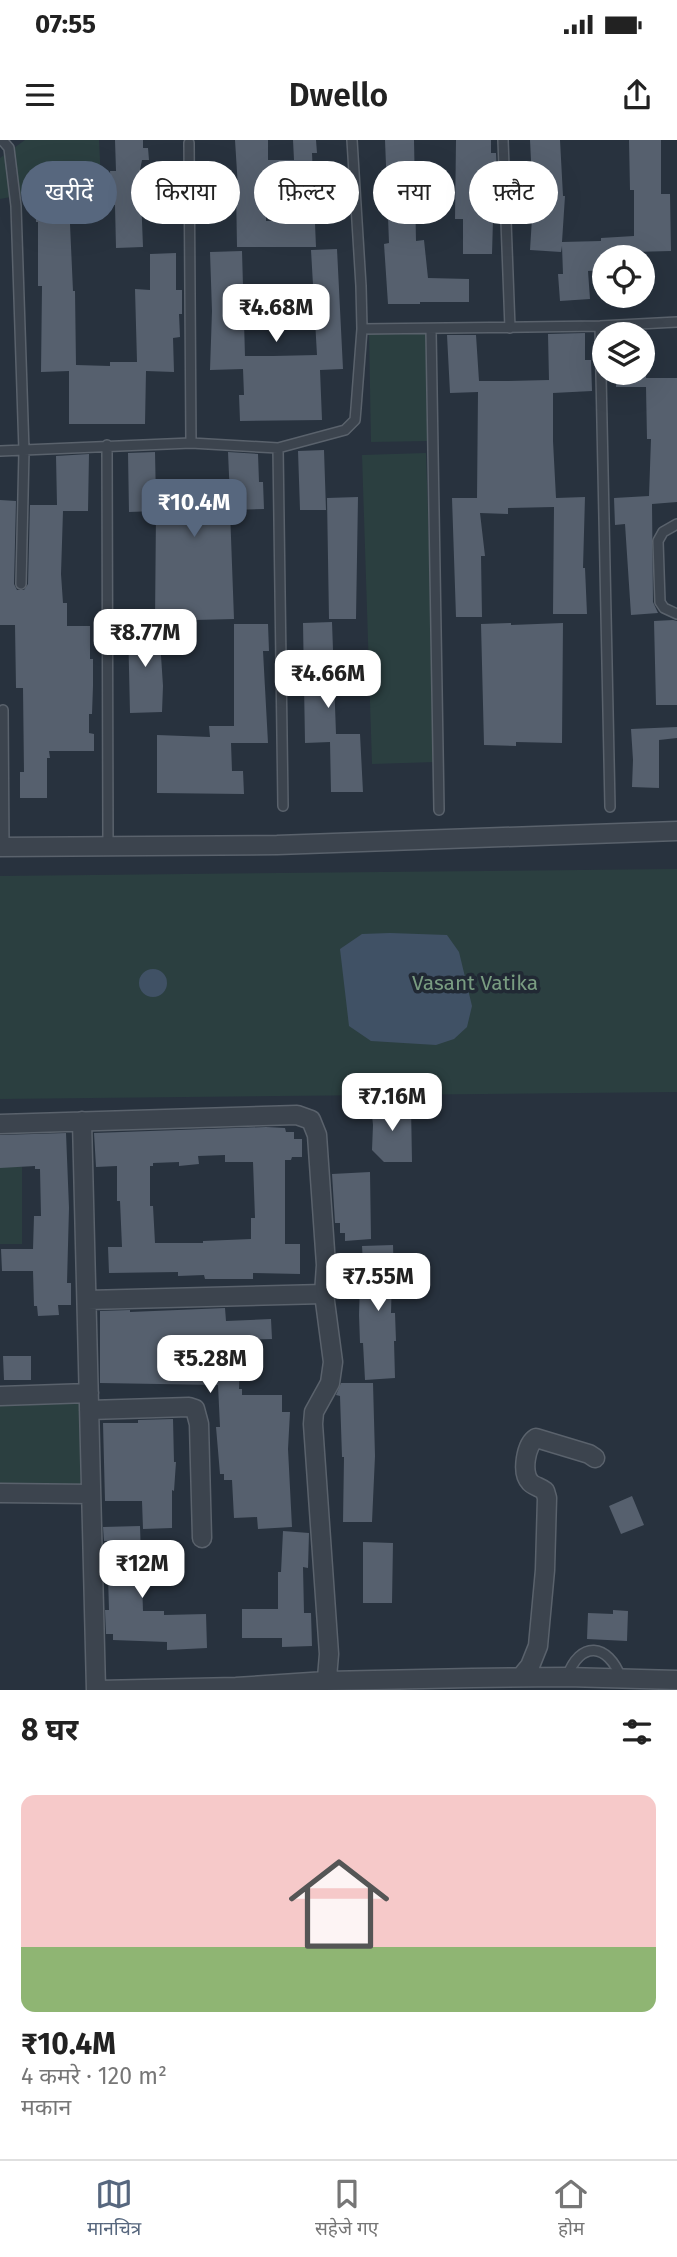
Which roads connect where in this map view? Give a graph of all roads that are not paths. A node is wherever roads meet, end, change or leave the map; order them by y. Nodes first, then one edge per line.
1 (2, 140) edge
2 (352, 140) edge
3 (503, 140) edge
4 (189, 143) dead end
5 (677, 322) edge
6 (655, 323) edge
7 (592, 326) edge
8 (510, 328) junction
9 (362, 330) junction
10 (431, 330) junction
11 (601, 385) edge
12 (191, 443) junction
13 (107, 445) junction
14 (278, 448) junction
15 (0, 451) edge
16 (24, 451) junction
17 (677, 524) edge
18 (21, 584) dead end
19 (677, 614) edge
20 (3, 710) dead end
21 (282, 806) dead end
22 (610, 807) dead end
23 (439, 810) dead end
24 (677, 831) edge
25 (2, 847) edge
26 (108, 847) junction
27 (82, 1121) junction
28 (0, 1124) edge
29 (324, 1294) junction
30 (86, 1300) junction
31 (0, 1396) edge
32 (89, 1401) junction
33 (595, 1458) dead end
34 (0, 1493) edge
35 (91, 1494) junction
36 (202, 1538) dead end
37 (521, 1677) junction
38 (567, 1677) junction
39 (621, 1678) junction
40 (677, 1680) edge
41 (472, 1684) edge
42 (326, 1686) edge
43 (97, 1690) edge

1 - 16 lane
2 - 9 lane
3 - 8 lane
4 - 12 lane
5 - 6 lane
7 - 8 lane
8 - 10 lane
9 - 10 lane
9 - 14 lane
10 - 23 lane
11 - 22 lane
12 - 13 lane
12 - 14 lane
13 - 16 lane
13 - 26 lane
14 - 21 lane
15 - 16 lane
16 - 18 lane
17 - 19 lane
20 - 25 lane
24 - 26 street
25 - 26 street
27 - 28 street
27 - 29 street
27 - 30 street
29 - 30 street
29 - 42 street
30 - 32 street
31 - 32 street
32 - 35 street
32 - 36 street
33 - 37 street
34 - 35 street
35 - 43 street
37 - 38 street
37 - 41 street
38 - 39 street
38 - 39 lane
39 - 40 street
41 - 42 street
42 - 43 street

